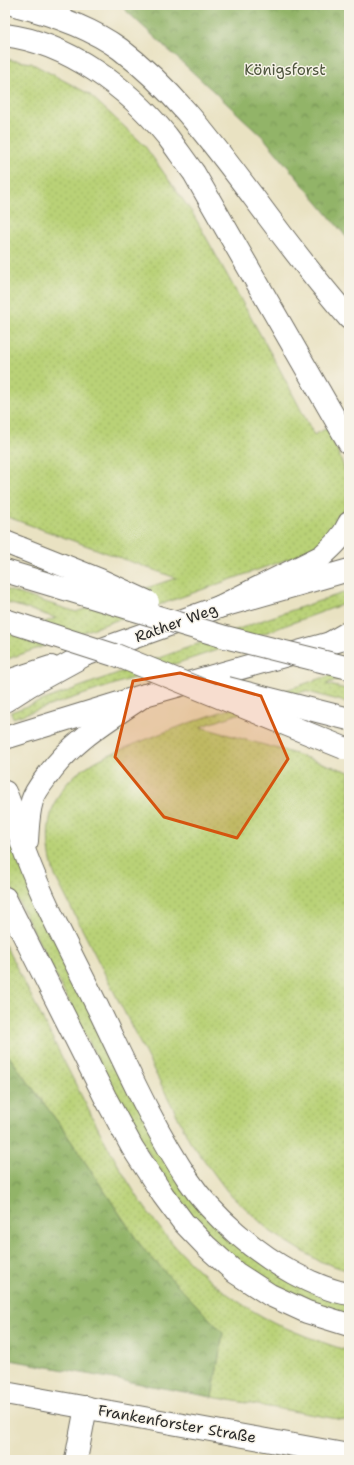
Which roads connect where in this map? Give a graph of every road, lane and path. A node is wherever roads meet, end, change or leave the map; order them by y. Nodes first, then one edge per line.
1 (14, 5) edge
2 (5, 35) edge
3 (349, 318) edge
4 (349, 443) edge
5 (349, 523) edge
6 (12, 545) edge
7 (349, 570) edge
8 (5, 571) edge
9 (219, 607) junction
10 (5, 620) edge
11 (349, 632) edge
12 (225, 637) junction
13 (340, 640) edge
14 (115, 655) junction
15 (84, 656) junction
16 (349, 668) edge
17 (5, 682) edge
18 (145, 695) junction
19 (5, 701) edge
20 (349, 719) edge
21 (5, 738) edge
22 (347, 748) edge
23 (5, 792) edge
24 (26, 854) junction
25 (5, 898) edge
26 (349, 1294) edge
27 (349, 1325) edge
28 (5, 1393) edge
29 (86, 1407) junction
30 (349, 1455) edge
31 (76, 1460) edge

1 - 3 main road
2 - 4 main road
5 - 9 main road
6 - 12 main road, bridge
7 - 9 main road, Rather Weg
8 - 12 main road, bridge
9 - 15 main road, Rather Weg
10 - 14 main road, bridge
11 - 13 main road
12 - 16 main road, bridge
13 - 18 main road
14 - 20 main road, bridge
14 - 22 main road, bridge
15 - 17 main road, Rather Weg
15 - 19 main road
18 - 21 main road
18 - 24 main road
23 - 24 main road
24 - 26 main road
25 - 27 main road
28 - 29 main road, Frankenforster Straße
29 - 30 main road, Frankenforster Straße
29 - 31 main road

